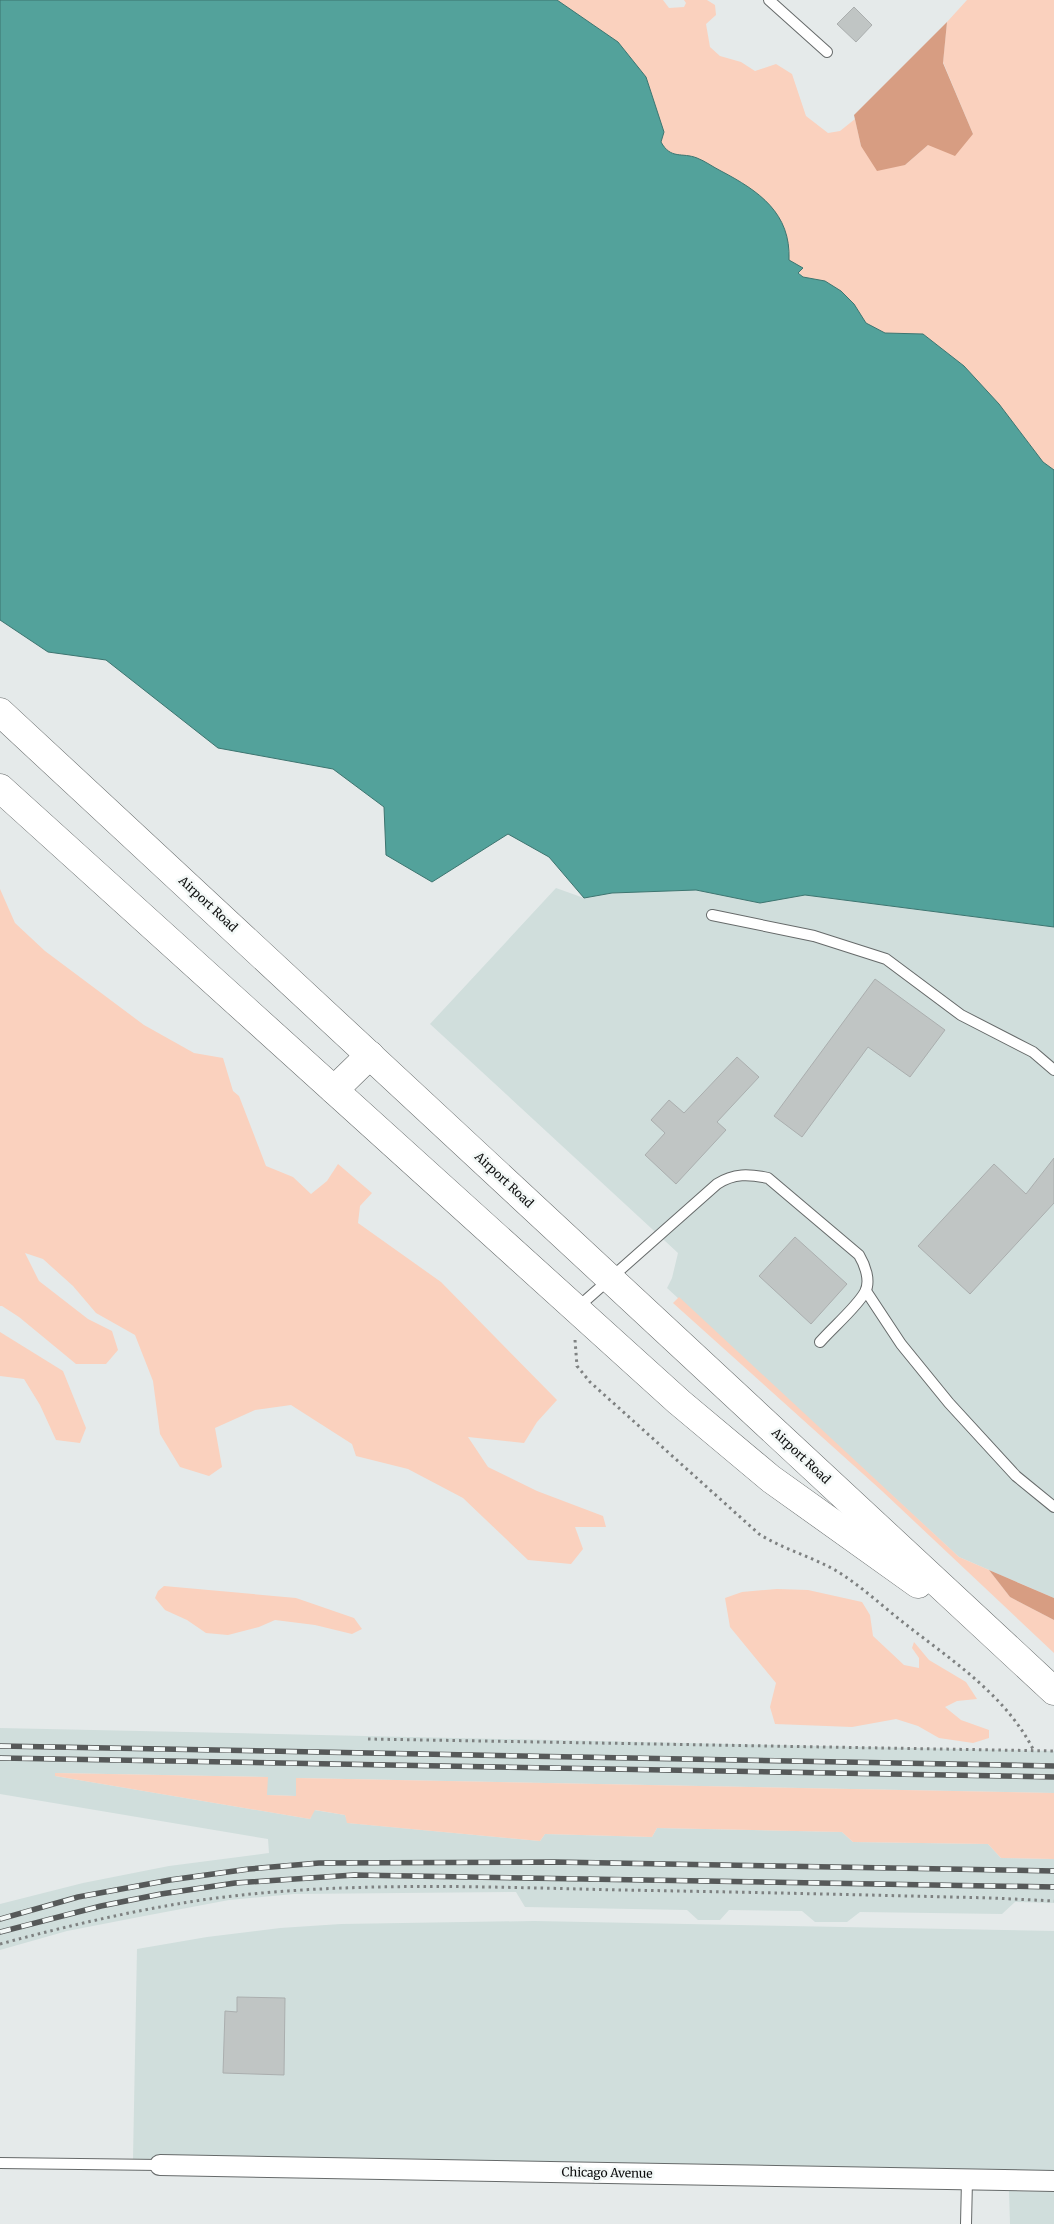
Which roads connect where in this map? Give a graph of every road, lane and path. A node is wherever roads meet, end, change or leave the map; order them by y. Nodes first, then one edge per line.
1 (769, 0) edge
2 (828, 52) dead end
3 (0, 712) edge
4 (0, 788) edge
5 (712, 915) dead end
6 (370, 1054) junction
7 (1054, 1070) edge
8 (334, 1090) junction
9 (609, 1278) junction
10 (866, 1291) junction
11 (576, 1309) junction
12 (820, 1342) dead end
13 (1054, 1507) edge
14 (1008, 1648) junction
15 (1054, 1691) edge
16 (368, 1739) dead end
17 (1034, 1751) junction
18 (1054, 1751) edge
19 (1054, 1901) edge
20 (0, 1944) edge
21 (0, 2163) edge
22 (160, 2165) joint
23 (967, 2180) junction
24 (1054, 2181) edge
25 (966, 2224) edge

1 - 2 lane
3 - 6 main road, Airport Road
4 - 8 main road, Airport Road
5 - 7 lane
6 - 8 main road
6 - 9 main road, Airport Road
8 - 11 main road, Airport Road
9 - 10 lane
9 - 11 lane
9 - 14 main road, Airport Road
10 - 12 lane
10 - 13 lane
11 - 14 main road, Airport Road
11 - 17 path
14 - 15 main road, Airport Road
16 - 17 path
17 - 18 path
19 - 20 path
21 - 22 lane
22 - 23 street, Chicago Avenue
23 - 24 street, Chicago Avenue
23 - 25 lane

